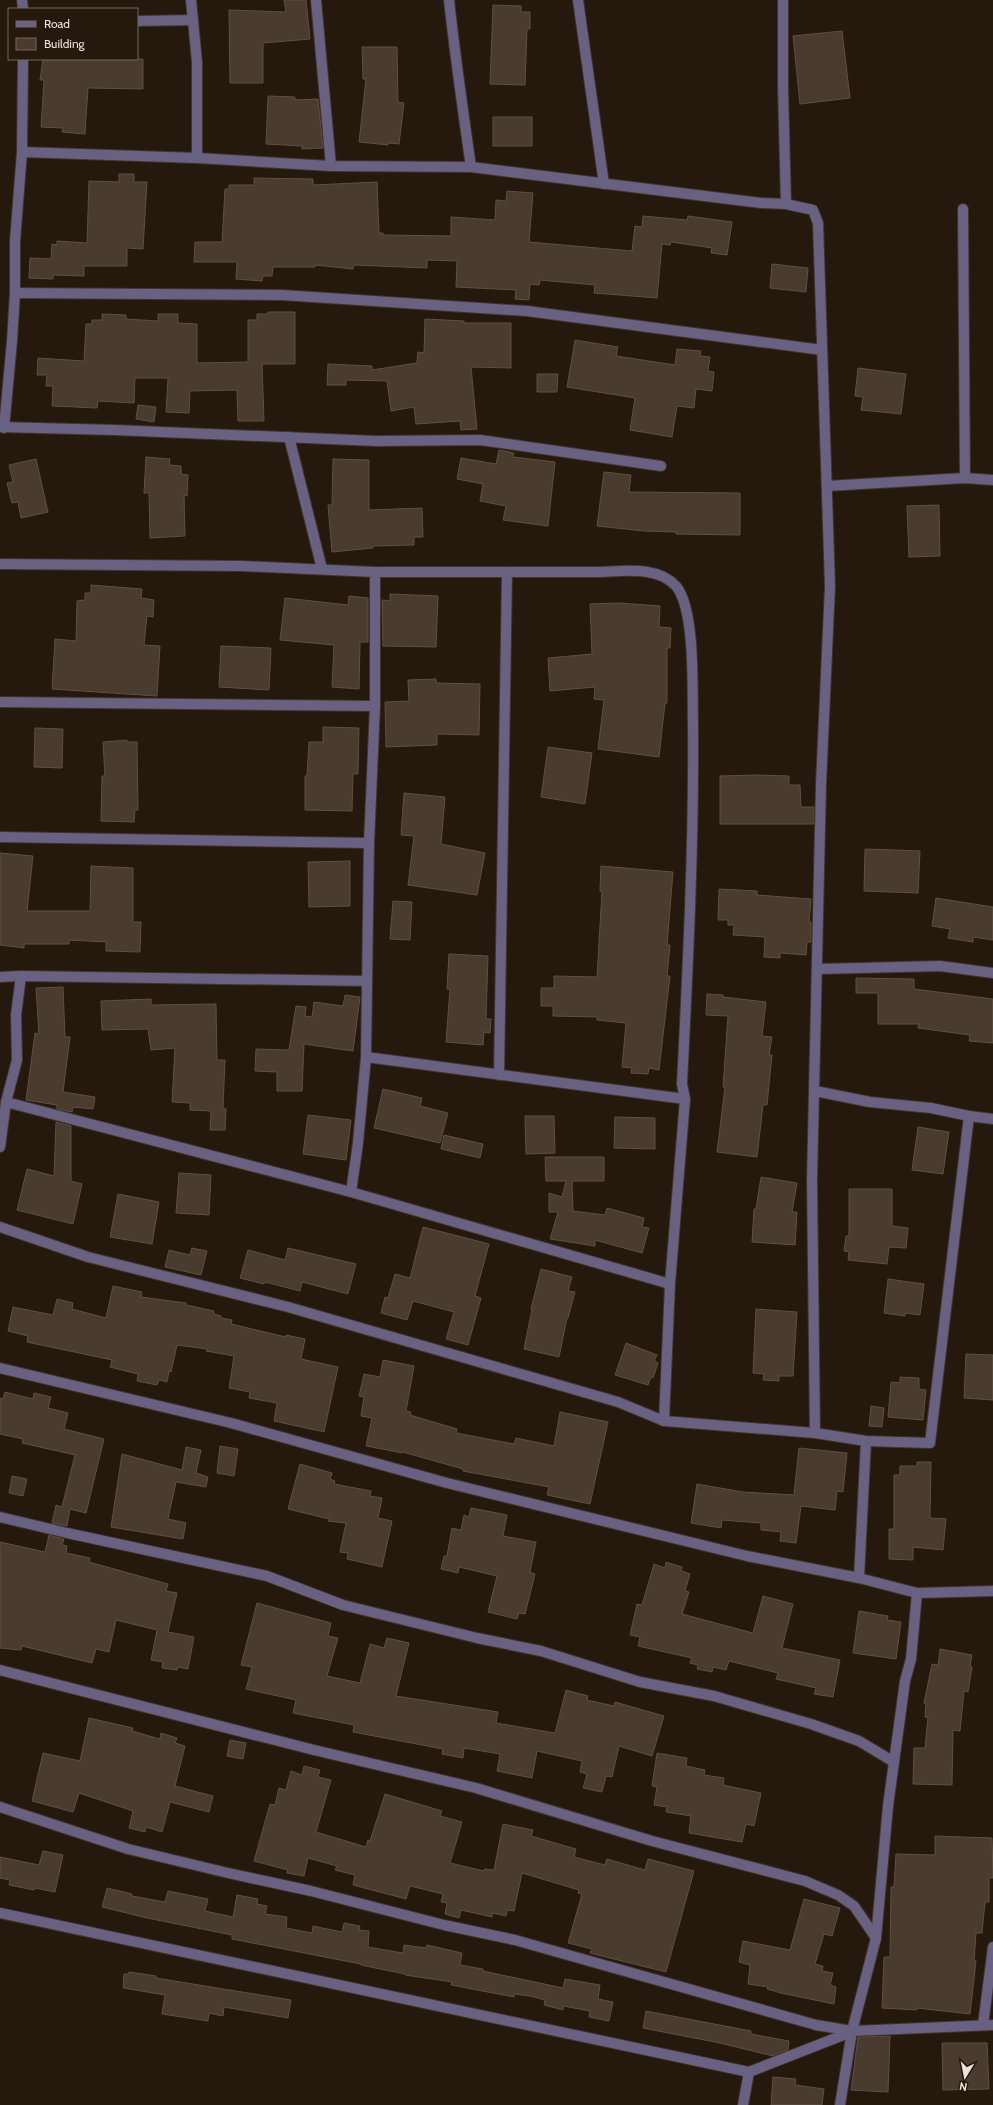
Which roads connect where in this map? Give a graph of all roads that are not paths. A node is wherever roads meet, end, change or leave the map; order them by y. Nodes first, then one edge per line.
1 (191, 0) edge
2 (316, 0) edge
3 (449, 0) edge
4 (578, 0) edge
5 (783, 0) edge
6 (193, 20) junction
7 (138, 21) edge
8 (23, 60) edge
9 (22, 152) junction
10 (197, 158) junction
11 (331, 166) junction
12 (471, 167) junction
13 (604, 184) junction
14 (786, 204) junction
15 (963, 209) dead end
16 (15, 293) junction
17 (822, 350) junction
18 (2, 428) edge
19 (290, 437) junction
20 (661, 466) dead end
21 (965, 478) junction
22 (993, 480) edge
23 (827, 486) junction
24 (0, 564) edge
25 (322, 569) junction
26 (375, 572) junction
27 (507, 572) junction
28 (0, 702) edge
29 (375, 706) junction
30 (0, 837) edge
31 (369, 842) junction
32 (818, 969) junction
33 (993, 973) edge
34 (21, 976) junction
35 (0, 977) edge
36 (367, 981) junction
37 (366, 1057) junction
38 (499, 1075) junction
39 (815, 1091) junction
40 (685, 1099) junction
41 (6, 1102) junction
42 (969, 1116) junction
43 (993, 1119) edge
44 (0, 1147) edge
45 (351, 1192) junction
46 (0, 1227) edge
47 (670, 1284) junction
48 (0, 1368) edge
49 (664, 1421) junction
50 (815, 1433) junction
51 (866, 1441) junction
52 (0, 1517) edge
53 (859, 1578) junction
54 (993, 1591) edge
55 (917, 1593) junction
56 (0, 1670) edge
57 (894, 1762) junction
58 (0, 1807) edge
59 (0, 1913) edge
60 (876, 1938) junction
61 (993, 1947) edge
62 (988, 2025) edge
63 (852, 2032) junction
64 (749, 2072) junction
65 (743, 2105) edge
66 (840, 2105) edge

1 - 6 street
2 - 11 street
3 - 12 street
4 - 13 street
5 - 14 street
6 - 7 street
6 - 10 street
8 - 9 street
9 - 10 street
9 - 16 street
10 - 11 street
11 - 12 street
12 - 13 street
13 - 14 street
14 - 17 street
15 - 21 street
16 - 17 street
16 - 18 street
17 - 23 street
18 - 19 street
19 - 20 street
19 - 25 street
21 - 22 street
21 - 23 street
23 - 32 street
24 - 25 street
25 - 26 street
26 - 27 street
26 - 29 street
27 - 38 street
27 - 40 street
28 - 29 street
29 - 31 street
30 - 31 street
31 - 36 street
32 - 33 street
32 - 39 street
34 - 35 street
34 - 36 street
34 - 41 street
36 - 37 street
37 - 38 street
37 - 45 street
38 - 40 street
39 - 42 street
39 - 50 street
40 - 47 street
41 - 44 street
41 - 45 street
42 - 43 street
42 - 51 street
45 - 47 street
46 - 49 street
47 - 49 street
48 - 53 street
49 - 50 street
50 - 51 street
51 - 53 street
52 - 57 street
53 - 55 street
54 - 55 street
55 - 57 street
56 - 60 street
57 - 60 street
58 - 63 street
59 - 64 street
60 - 63 street
61 - 62 street
62 - 63 street
63 - 64 street
63 - 66 street
64 - 65 street

